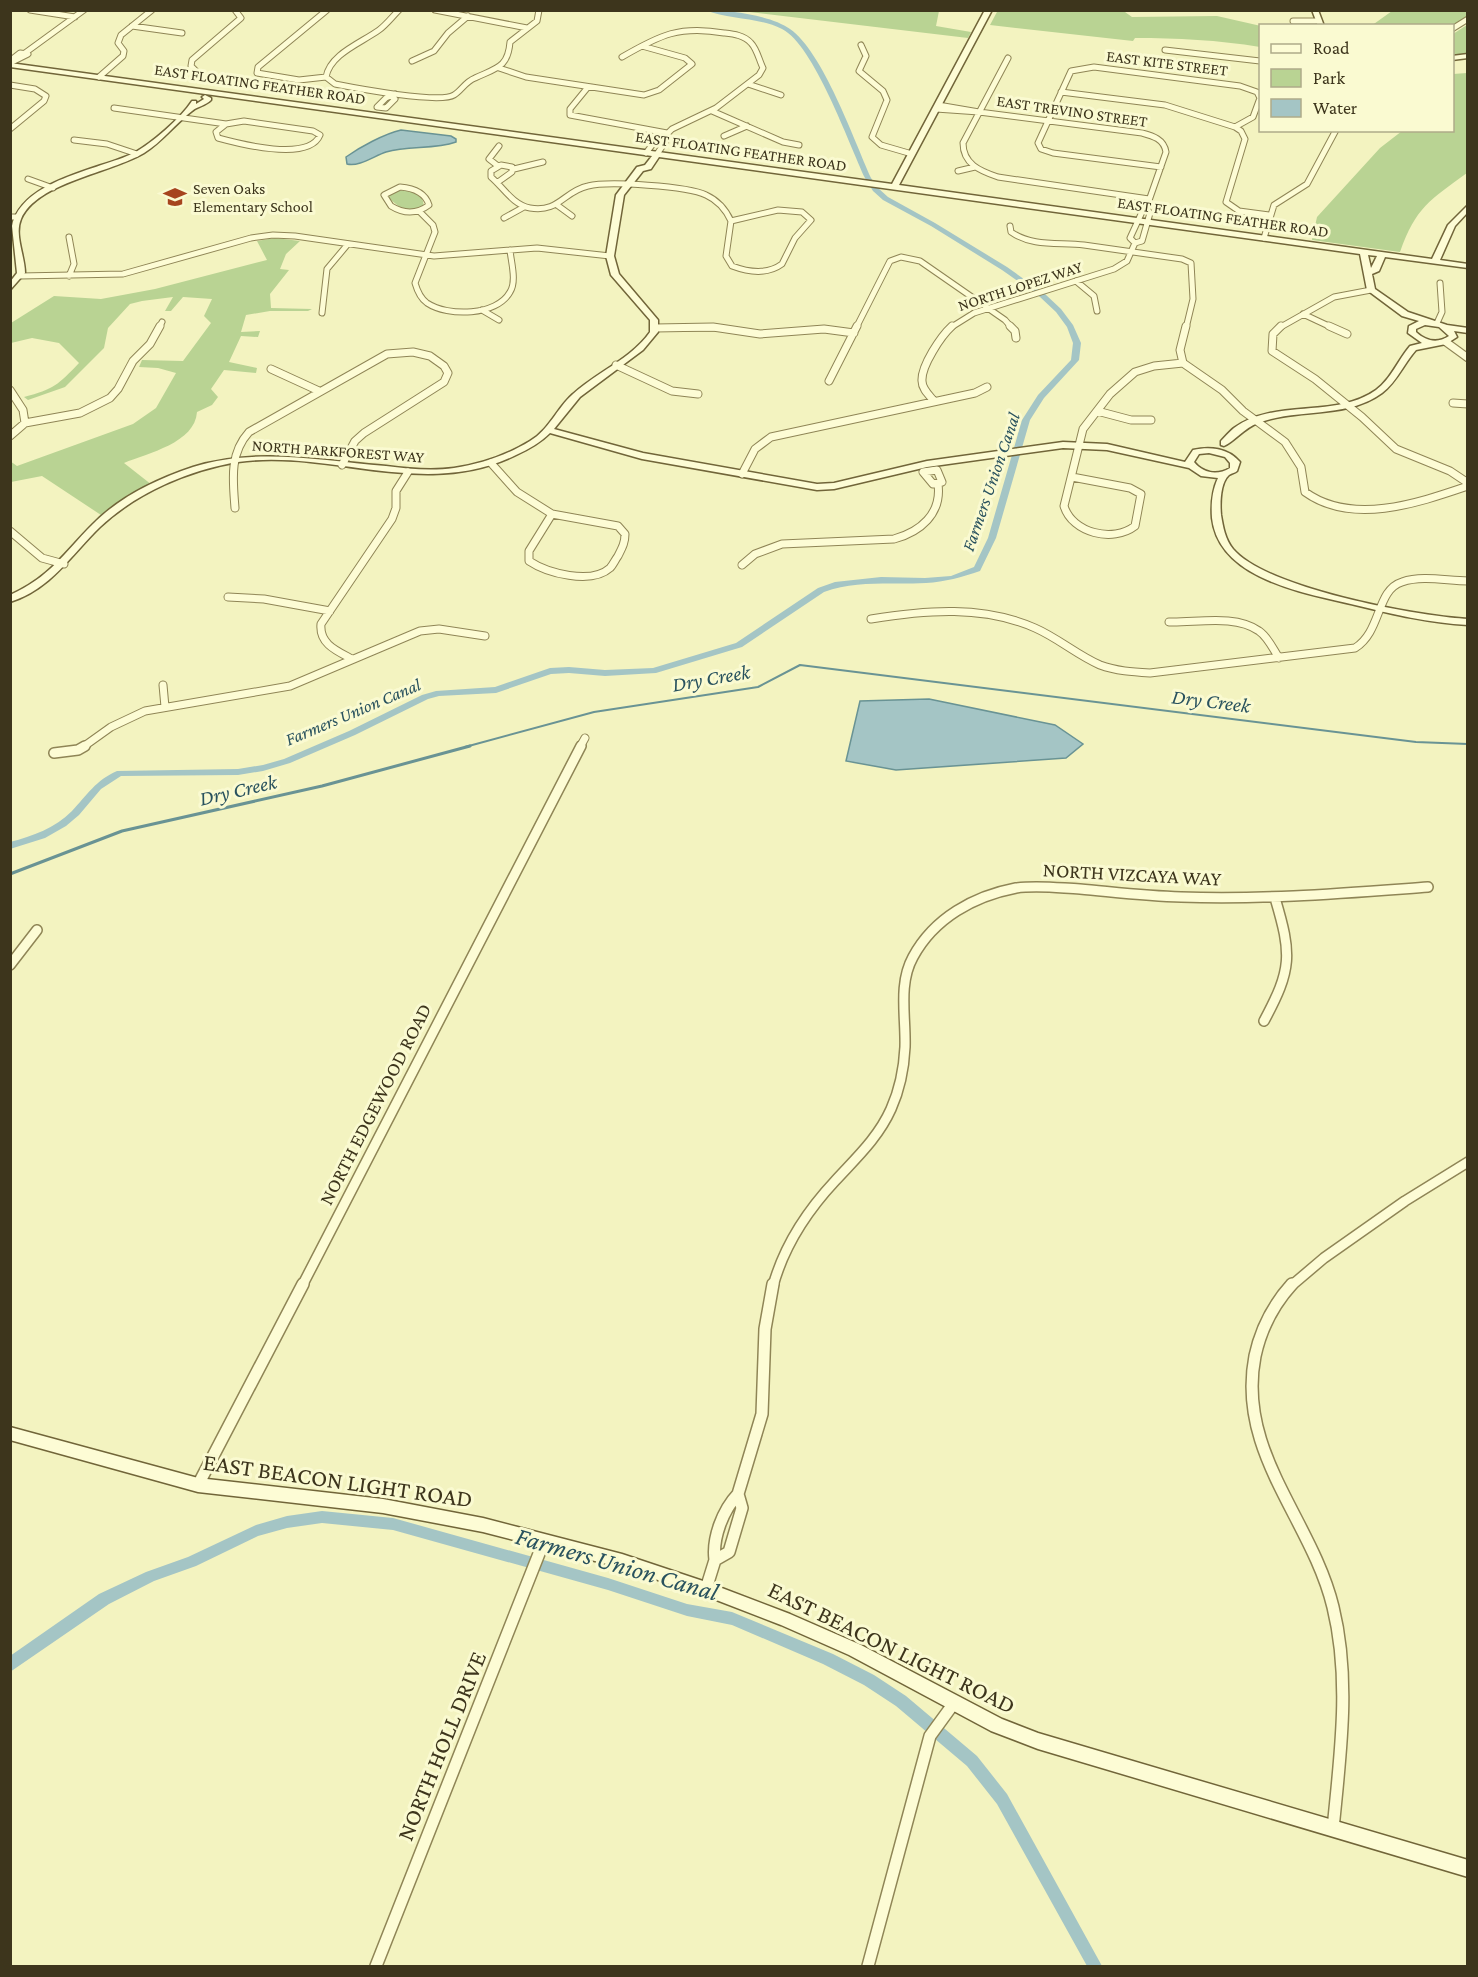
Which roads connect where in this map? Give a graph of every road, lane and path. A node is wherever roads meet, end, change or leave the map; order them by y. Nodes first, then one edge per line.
1 (30, 10) edge
2 (84, 10) edge
3 (152, 10) edge
4 (327, 10) edge
5 (399, 10) edge
6 (435, 10) edge
7 (539, 10) edge
8 (989, 10) edge
9 (1315, 10) edge
10 (237, 12) edge
11 (468, 16) junction
12 (75, 17) junction
13 (1467, 19) edge
14 (1293, 21) dead end
15 (1320, 23) edge
16 (132, 26) junction
17 (527, 28) junction
18 (1454, 28) edge
19 (182, 33) dead end
20 (861, 45) dead end
21 (642, 46) junction
22 (1165, 50) dead end
23 (622, 57) dead end
24 (1008, 58) dead end
25 (412, 61) dead end
26 (1259, 61) edge
27 (12, 63) edge
28 (498, 68) junction
29 (196, 71) dead end
30 (99, 77) junction
31 (326, 77) junction
32 (748, 84) junction
33 (10, 86) edge
34 (588, 87) junction
35 (1061, 92) junction
36 (207, 94) junction
37 (394, 95) junction
38 (781, 95) dead end
39 (1259, 97) edge
40 (1259, 101) edge
41 (937, 107) junction
42 (114, 108) dead end
43 (712, 111) junction
44 (377, 112) junction
45 (979, 112) junction
46 (181, 118) junction
47 (1048, 121) junction
48 (226, 124) junction
49 (12, 126) edge
50 (747, 126) junction
51 (1235, 127) junction
52 (1335, 132) edge
53 (665, 135) junction
54 (724, 136) dead end
55 (74, 140) dead end
56 (799, 145) dead end
57 (499, 146) dead end
58 (646, 153) junction
59 (137, 154) junction
60 (657, 154) junction
61 (912, 154) junction
62 (543, 162) dead end
63 (498, 166) junction
64 (975, 167) junction
65 (1161, 167) junction
66 (514, 169) junction
67 (640, 169) junction
68 (958, 171) dead end
69 (28, 178) dead end
70 (498, 182) junction
71 (626, 187) junction
72 (892, 187) junction
73 (53, 188) junction
74 (1149, 199) junction
75 (557, 205) junction
76 (524, 207) junction
77 (1467, 207) edge
78 (1146, 209) junction
79 (419, 212) junction
80 (1269, 215) junction
81 (572, 216) dead end
82 (14, 217) edge
83 (504, 218) dead end
84 (1138, 220) junction
85 (731, 221) junction
86 (1148, 222) junction
87 (1010, 226) dead end
88 (69, 237) dead end
89 (1264, 238) junction
90 (1135, 243) junction
91 (348, 244) junction
92 (14, 250) edge
93 (510, 250) junction
94 (1130, 251) junction
95 (1364, 252) junction
96 (1382, 254) junction
97 (426, 256) junction
98 (610, 256) junction
99 (1435, 261) junction
100 (1467, 266) edge
101 (1368, 273) junction
102 (20, 276) junction
103 (69, 276) junction
104 (1076, 281) junction
105 (1440, 283) dead end
106 (10, 288) edge
107 (1371, 290) junction
108 (989, 308) junction
109 (482, 310) junction
110 (1097, 311) dead end
111 (322, 313) dead end
112 (1303, 314) junction
113 (1405, 314) junction
114 (499, 320) dead end
115 (162, 322) dead end
116 (1434, 323) junction
117 (1446, 327) junction
118 (655, 328) junction
119 (1413, 332) junction
120 (1467, 332) edge
121 (854, 333) junction
122 (1347, 334) dead end
123 (1016, 338) dead end
124 (1449, 340) junction
125 (1433, 343) junction
126 (1413, 348) junction
127 (1467, 358) edge
128 (1183, 363) junction
129 (616, 365) junction
130 (271, 369) dead end
131 (829, 381) dead end
132 (987, 387) dead end
133 (10, 390) edge
134 (319, 392) junction
135 (698, 394) dead end
136 (934, 401) junction
137 (1453, 403) dead end
138 (1467, 404) edge
139 (1348, 405) junction
140 (1097, 411) junction
141 (1151, 420) dead end
142 (1259, 421) junction
143 (25, 423) junction
144 (549, 430) junction
145 (10, 436) edge
146 (1224, 443) junction
147 (1080, 444) junction
148 (1209, 450) junction
149 (1192, 455) junction
150 (1228, 455) junction
151 (234, 459) junction
152 (1173, 460) junction
153 (491, 463) junction
154 (342, 465) junction
155 (1191, 466) junction
156 (928, 467) junction
157 (408, 472) junction
158 (1202, 473) junction
159 (742, 474) junction
160 (1225, 474) junction
161 (1072, 477) junction
162 (1218, 484) junction
163 (1467, 485) edge
164 (235, 508) dead end
165 (552, 514) junction
166 (10, 531) edge
167 (64, 564) junction
168 (742, 565) dead end
169 (1467, 581) edge
170 (228, 597) dead end
171 (10, 599) edge
172 (1382, 608) junction
173 (330, 611) junction
174 (871, 619) dead end
175 (1169, 622) dead end
176 (1467, 622) edge
177 (485, 636) dead end
178 (1279, 658) junction
179 (352, 660) junction
180 (163, 685) dead end
181 (165, 707) junction
182 (585, 738) dead end
183 (54, 753) dead end
184 (1428, 886) dead end
185 (1275, 898) junction
186 (37, 930) dead end
187 (10, 965) edge
188 (1264, 1021) dead end
189 (1467, 1162) edge
190 (10, 1433) edge
191 (198, 1485) junction
192 (738, 1494) junction
193 (544, 1540) junction
194 (715, 1560) junction
195 (706, 1589) junction
196 (954, 1703) junction
197 (1333, 1829) junction
198 (1467, 1869) edge
199 (376, 1966) edge
200 (868, 1966) edge

1 - 12 street
2 - 12 street
3 - 16 street
4 - 31 street
5 - 31 street
6 - 11 street
7 - 17 street
8 - 41 street
9 - 15 street
10 - 29 street
11 - 17 street
11 - 25 street
12 - 27 street
13 - 18 street
14 - 15 street
16 - 19 street
16 - 30 street
17 - 28 street
20 - 61 street
21 - 23 street
21 - 32 street
21 - 34 street
22 - 26 street
24 - 45 street
27 - 30 street, EAST FLOATING FEATHER ROAD
28 - 34 street
28 - 37 street
30 - 36 street, EAST FLOATING FEATHER ROAD
31 - 37 street
32 - 38 street
32 - 43 street
33 - 49 street
34 - 53 street
35 - 39 street, EAST KITE STREET
35 - 47 street
35 - 51 street
36 - 44 street, EAST FLOATING FEATHER ROAD
36 - 46 street
37 - 44 street
40 - 51 street, EAST KITE STREET
41 - 45 street, EAST TREVINO STREET
41 - 61 street
42 - 46 street
43 - 50 street
43 - 53 street
44 - 58 street, EAST FLOATING FEATHER ROAD
45 - 47 street, EAST TREVINO STREET
45 - 64 street
46 - 48 street
46 - 59 street
47 - 65 street, EAST TREVINO STREET
47 - 65 street
48 - 48 street
50 - 54 street
50 - 56 street
51 - 80 street
52 - 80 street
53 - 58 street
53 - 60 street
55 - 59 street
57 - 63 street
58 - 60 street, EAST FLOATING FEATHER ROAD
58 - 67 street
59 - 73 street
60 - 67 street
60 - 72 street, EAST FLOATING FEATHER ROAD
61 - 72 street
62 - 66 street
63 - 66 street
63 - 70 street
64 - 68 street
64 - 74 street
65 - 74 street
66 - 70 street
67 - 71 street
69 - 73 street
70 - 76 street
71 - 75 street
71 - 85 street
71 - 98 street
72 - 84 street, EAST FLOATING FEATHER ROAD
73 - 82 street
74 - 78 street
75 - 76 street
75 - 81 street
76 - 83 street
77 - 99 street
78 - 84 street
78 - 86 street
79 - 79 street
79 - 97 street
80 - 89 street
82 - 92 street
84 - 86 street, EAST FLOATING FEATHER ROAD
84 - 90 street, NORTH LOPEZ WAY
85 - 85 street
86 - 89 street, EAST FLOATING FEATHER ROAD
86 - 90 street, NORTH LOPEZ WAY
87 - 94 street
88 - 103 street
89 - 95 street, EAST FLOATING FEATHER ROAD
90 - 94 street, NORTH LOPEZ WAY
91 - 97 street
91 - 103 street
91 - 111 street
92 - 102 street
93 - 97 street
93 - 98 street
93 - 109 street
94 - 104 street, NORTH LOPEZ WAY
94 - 128 street
95 - 96 street, EAST FLOATING FEATHER ROAD
95 - 101 street
96 - 99 street, EAST FLOATING FEATHER ROAD
96 - 101 street
97 - 109 street
98 - 118 street
99 - 100 street, EAST FLOATING FEATHER ROAD
101 - 107 street
102 - 103 street
102 - 106 street
104 - 108 street, NORTH LOPEZ WAY
104 - 110 street
105 - 116 street
107 - 112 street
107 - 113 street
108 - 121 street
108 - 123 street
108 - 136 street, NORTH LOPEZ WAY
109 - 114 street
112 - 122 street
112 - 139 street
113 - 116 street
113 - 119 street
115 - 143 street
116 - 117 street
116 - 119 street
117 - 120 street
117 - 124 street
118 - 121 street
118 - 129 street, NORTH PARKFOREST WAY
119 - 125 street
119 - 126 street
120 - 124 street
121 - 131 street
124 - 125 street
124 - 127 street
125 - 126 street
126 - 139 street
128 - 140 street
128 - 142 street
129 - 135 street
129 - 144 street, NORTH PARKFOREST WAY
130 - 134 street
132 - 136 street
133 - 143 street
134 - 151 street
134 - 154 street
136 - 159 street
137 - 138 street
139 - 142 street
139 - 163 street
140 - 141 street
140 - 147 street
142 - 146 street
142 - 163 street
143 - 145 street
144 - 153 street, NORTH PARKFOREST WAY
144 - 159 street
146 - 148 street
146 - 150 street
147 - 152 street
147 - 156 street
147 - 161 street
148 - 149 street
148 - 150 street
149 - 152 street
149 - 155 street
150 - 160 street
151 - 154 street, NORTH PARKFOREST WAY
151 - 164 street
151 - 167 street, NORTH PARKFOREST WAY
152 - 155 street
153 - 157 street, NORTH PARKFOREST WAY
153 - 165 street
154 - 157 street, NORTH PARKFOREST WAY
155 - 158 street
156 - 159 street
156 - 168 street
157 - 173 street
158 - 160 street
158 - 162 street
160 - 162 street
161 - 161 street
162 - 172 street
165 - 165 street
166 - 167 street
167 - 171 street, NORTH PARKFOREST WAY
169 - 172 street
170 - 173 street
172 - 176 street
172 - 178 street
173 - 179 street
174 - 178 street
175 - 178 street
177 - 179 street
179 - 181 street
180 - 181 street
181 - 183 street
182 - 191 street, NORTH EDGEWOOD ROAD
184 - 185 street, NORTH VIZCAYA WAY
185 - 188 street
185 - 192 street, NORTH VIZCAYA WAY
186 - 187 street
189 - 197 street
190 - 191 street, EAST BEACON LIGHT ROAD
191 - 193 street, EAST BEACON LIGHT ROAD
192 - 194 street, NORTH VIZCAYA WAY
192 - 194 street, NORTH VIZCAYA WAY
193 - 195 street, EAST BEACON LIGHT ROAD
193 - 199 street, NORTH HOLL DRIVE
194 - 195 street, NORTH VIZCAYA WAY
195 - 196 street, EAST BEACON LIGHT ROAD
196 - 197 street, EAST BEACON LIGHT ROAD
196 - 200 street
197 - 198 street, EAST BEACON LIGHT ROAD

